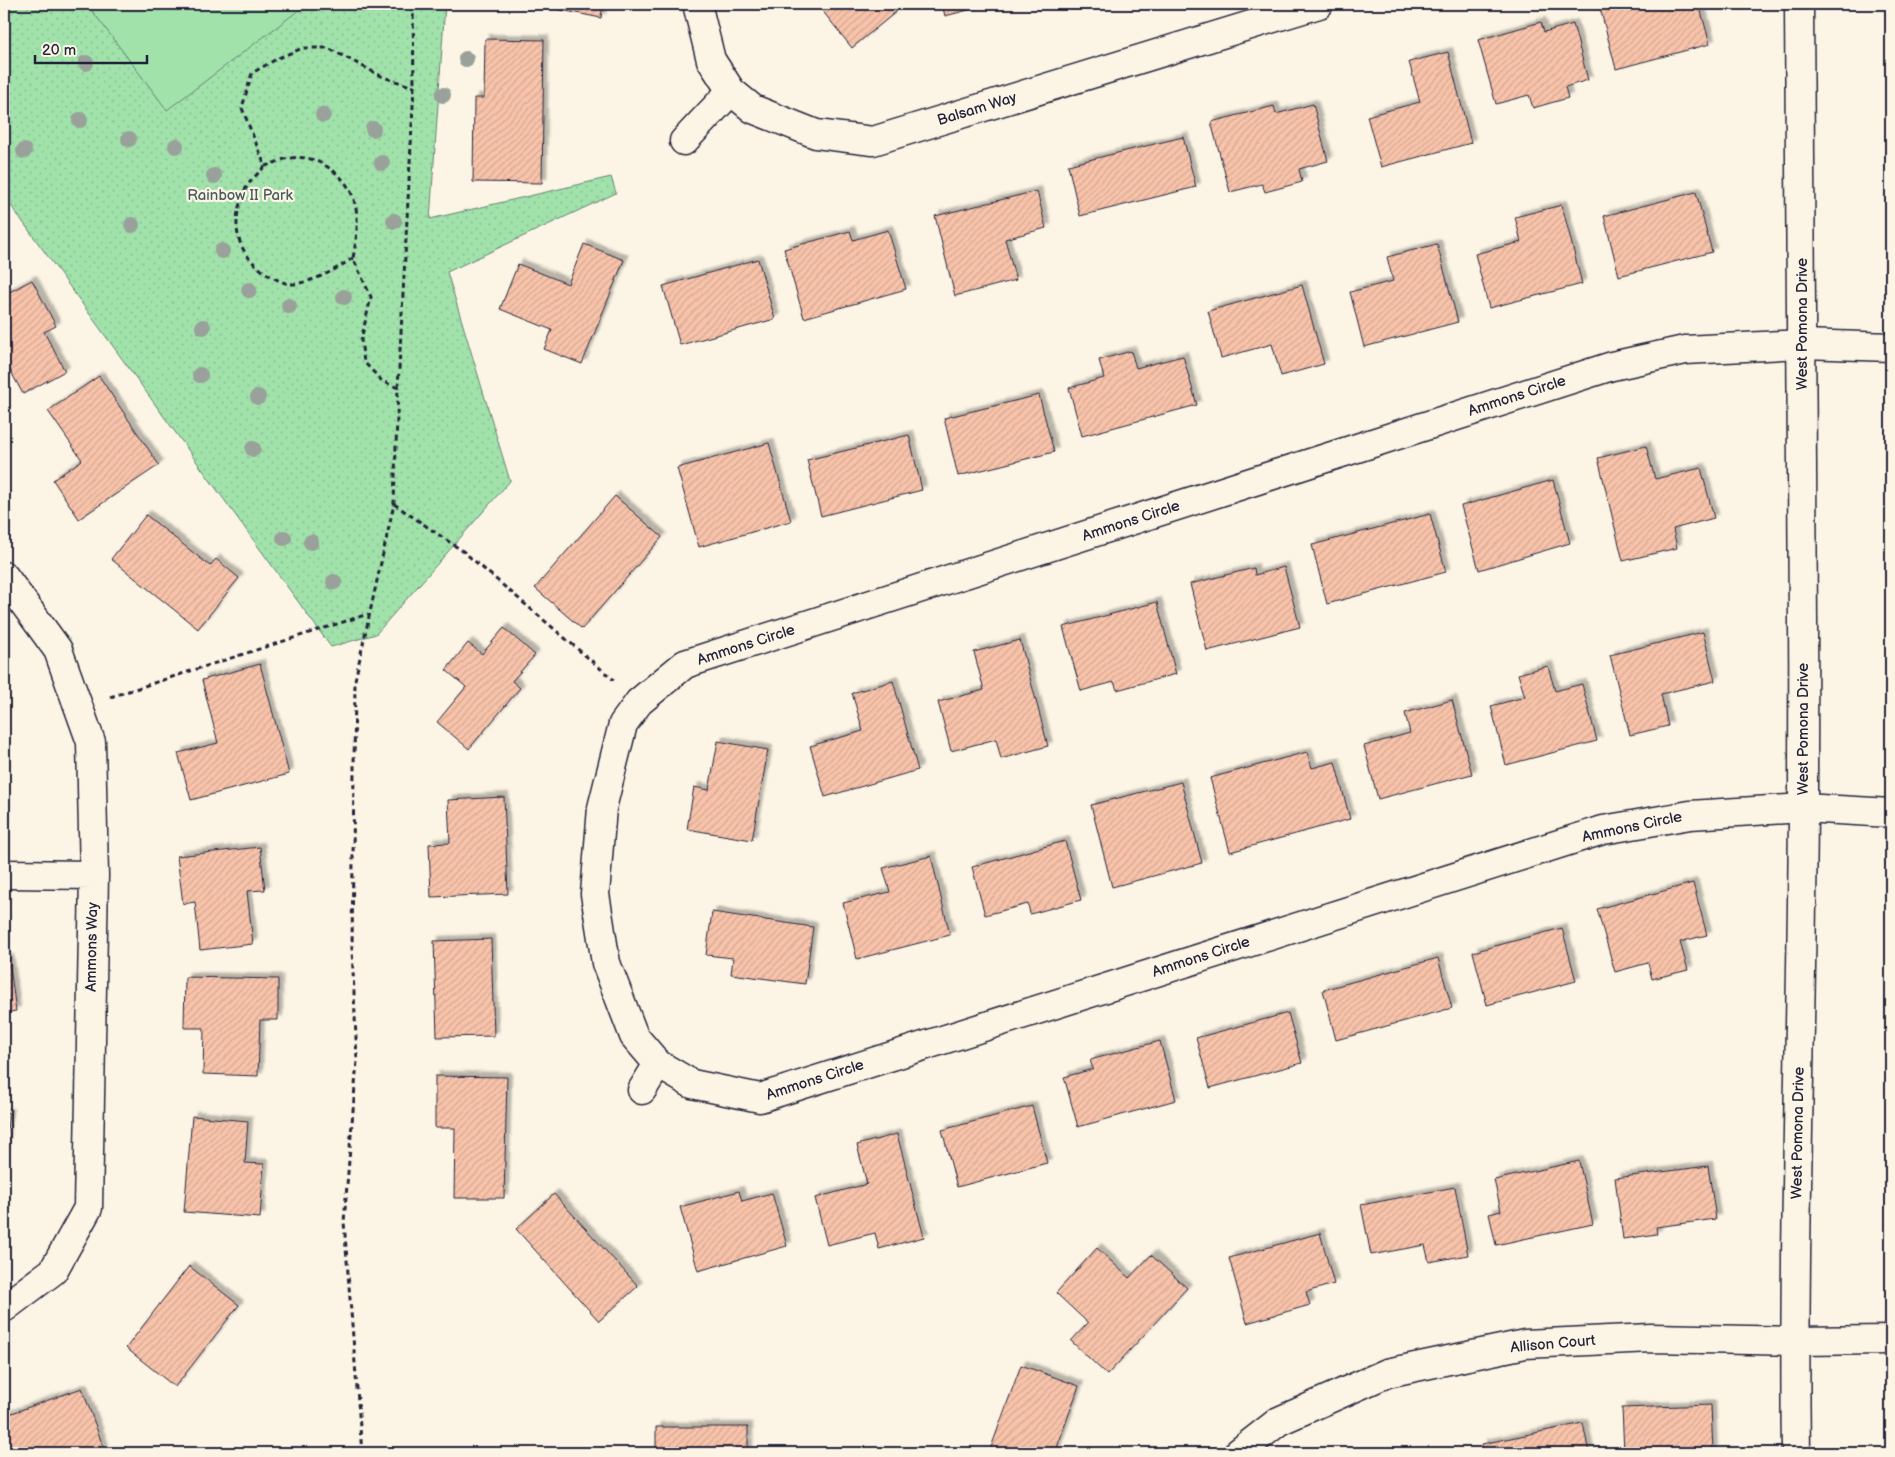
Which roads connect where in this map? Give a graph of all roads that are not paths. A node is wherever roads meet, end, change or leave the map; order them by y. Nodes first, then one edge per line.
1 (697, 4) edge
2 (1319, 4) edge
3 (1799, 4) edge
4 (731, 90) junction
5 (684, 141) dead end
6 (1803, 344) junction
7 (1891, 347) edge
8 (4, 576) edge
9 (1803, 808) junction
10 (1891, 813) edge
11 (4, 874) edge
12 (94, 875) junction
13 (658, 1064) junction
14 (642, 1090) dead end
15 (4, 1308) edge
16 (1891, 1340) edge
17 (1794, 1341) junction
18 (1238, 1453) edge
19 (1796, 1453) edge

1 - 4 street, Balsam Way
2 - 4 street, Balsam Way
3 - 6 street, West Pomona Drive
4 - 5 street
6 - 7 street, Ammons Circle
6 - 9 street, West Pomona Drive
6 - 13 street, Ammons Circle
8 - 12 street, Ammons Way
9 - 10 street, Ammons Circle
9 - 13 street, Ammons Circle
9 - 17 street, West Pomona Drive
11 - 12 street
12 - 15 street, Ammons Way
13 - 14 street
16 - 17 street, Allison Court
17 - 18 street, Allison Court
17 - 19 street, West Pomona Drive

